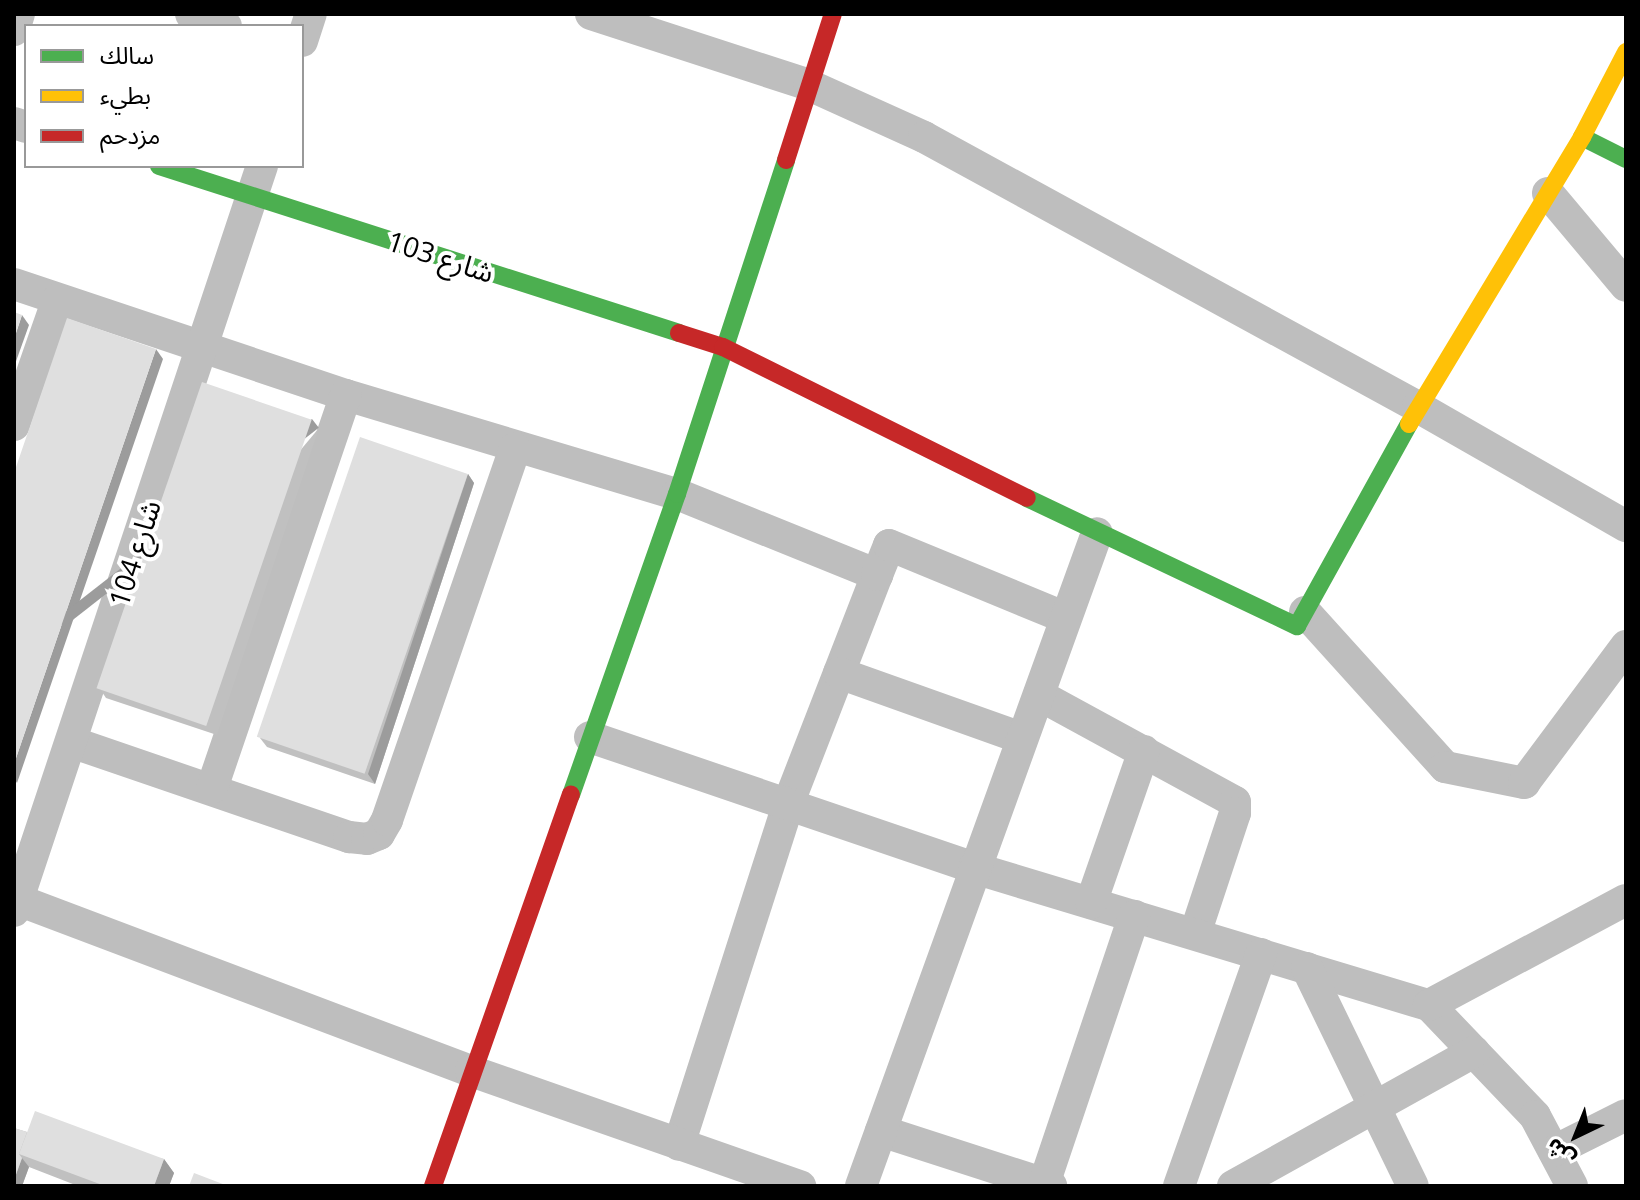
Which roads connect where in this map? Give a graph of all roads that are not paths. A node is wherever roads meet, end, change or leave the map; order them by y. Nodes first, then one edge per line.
1 (19, 14) edge
2 (191, 14) edge
3 (311, 14) edge
4 (591, 14) edge
5 (833, 14) edge
6 (220, 24) edge
7 (14, 30) edge
8 (304, 35) edge
9 (1626, 52) edge
10 (809, 85) junction
11 (1582, 137) junction
12 (1626, 159) edge
13 (173, 168) edge
14 (258, 180) edge
15 (1548, 193) junction
16 (14, 284) edge
17 (1626, 286) edge
18 (58, 299) junction
19 (202, 347) junction
20 (723, 347) junction
21 (346, 395) junction
22 (1418, 407) junction
23 (14, 425) edge
24 (515, 448) junction
25 (677, 494) junction
26 (1626, 526) edge
27 (1097, 533) junction
28 (877, 575) junction
29 (1305, 612) junction
30 (1066, 618) junction
31 (1626, 646) edge
32 (839, 673) junction
33 (1039, 695) junction
34 (590, 737) junction
35 (1022, 738) junction
36 (71, 742) junction
37 (1144, 751) junction
38 (212, 788) junction
39 (789, 802) junction
40 (26, 832) edge
41 (974, 868) junction
42 (1626, 900) edge
43 (1091, 903) junction
44 (16, 906) edge
45 (1134, 916) junction
46 (1195, 934) junction
47 (1261, 954) junction
48 (1307, 968) junction
49 (1429, 1005) junction
50 (1474, 1052) junction
51 (471, 1071) junction
52 (1374, 1108) junction
53 (1626, 1115) edge
54 (881, 1131) junction
55 (679, 1145) junction
56 (1554, 1151) junction
57 (1047, 1185) edge
58 (1238, 1185) edge
59 (433, 1186) edge
60 (800, 1186) edge
61 (861, 1186) edge
62 (1179, 1186) edge
63 (1413, 1186) edge
64 (1572, 1186) edge

1 - 7 street
2 - 6 street
3 - 8 street
4 - 10 street
5 - 10 street
9 - 11 street
10 - 20 street
10 - 22 street
11 - 12 street
11 - 15 street
13 - 14 street, شارع 103
14 - 19 street, شارع 104
14 - 20 street, شارع 103
15 - 17 street
15 - 22 street
16 - 18 street
18 - 19 street
18 - 23 street
19 - 21 street
19 - 36 street, شارع 104
20 - 25 street
20 - 27 street, شارع 103
21 - 24 street
21 - 38 street
22 - 26 street
22 - 29 street
24 - 25 street
24 - 38 street
25 - 28 street
25 - 34 street
27 - 29 street, شارع 103
27 - 30 street
28 - 30 street
28 - 32 street
29 - 31 street
30 - 33 street
32 - 35 street
32 - 39 street
33 - 35 street
33 - 37 street
34 - 39 street
34 - 51 street
35 - 41 street
36 - 38 street
36 - 40 street, شارع 104
37 - 43 street
37 - 46 street
39 - 41 street
39 - 55 street
40 - 44 street, شارع 104
41 - 43 street
41 - 54 street
42 - 49 street
43 - 45 street
44 - 51 street
45 - 46 street
45 - 57 street
46 - 47 street
47 - 48 street
47 - 62 street
48 - 49 street
48 - 52 street
49 - 50 street
50 - 52 street
50 - 56 street
51 - 55 street
51 - 59 street
52 - 58 street
52 - 63 street
53 - 56 street
54 - 57 street
54 - 61 street
55 - 60 street
56 - 64 street

